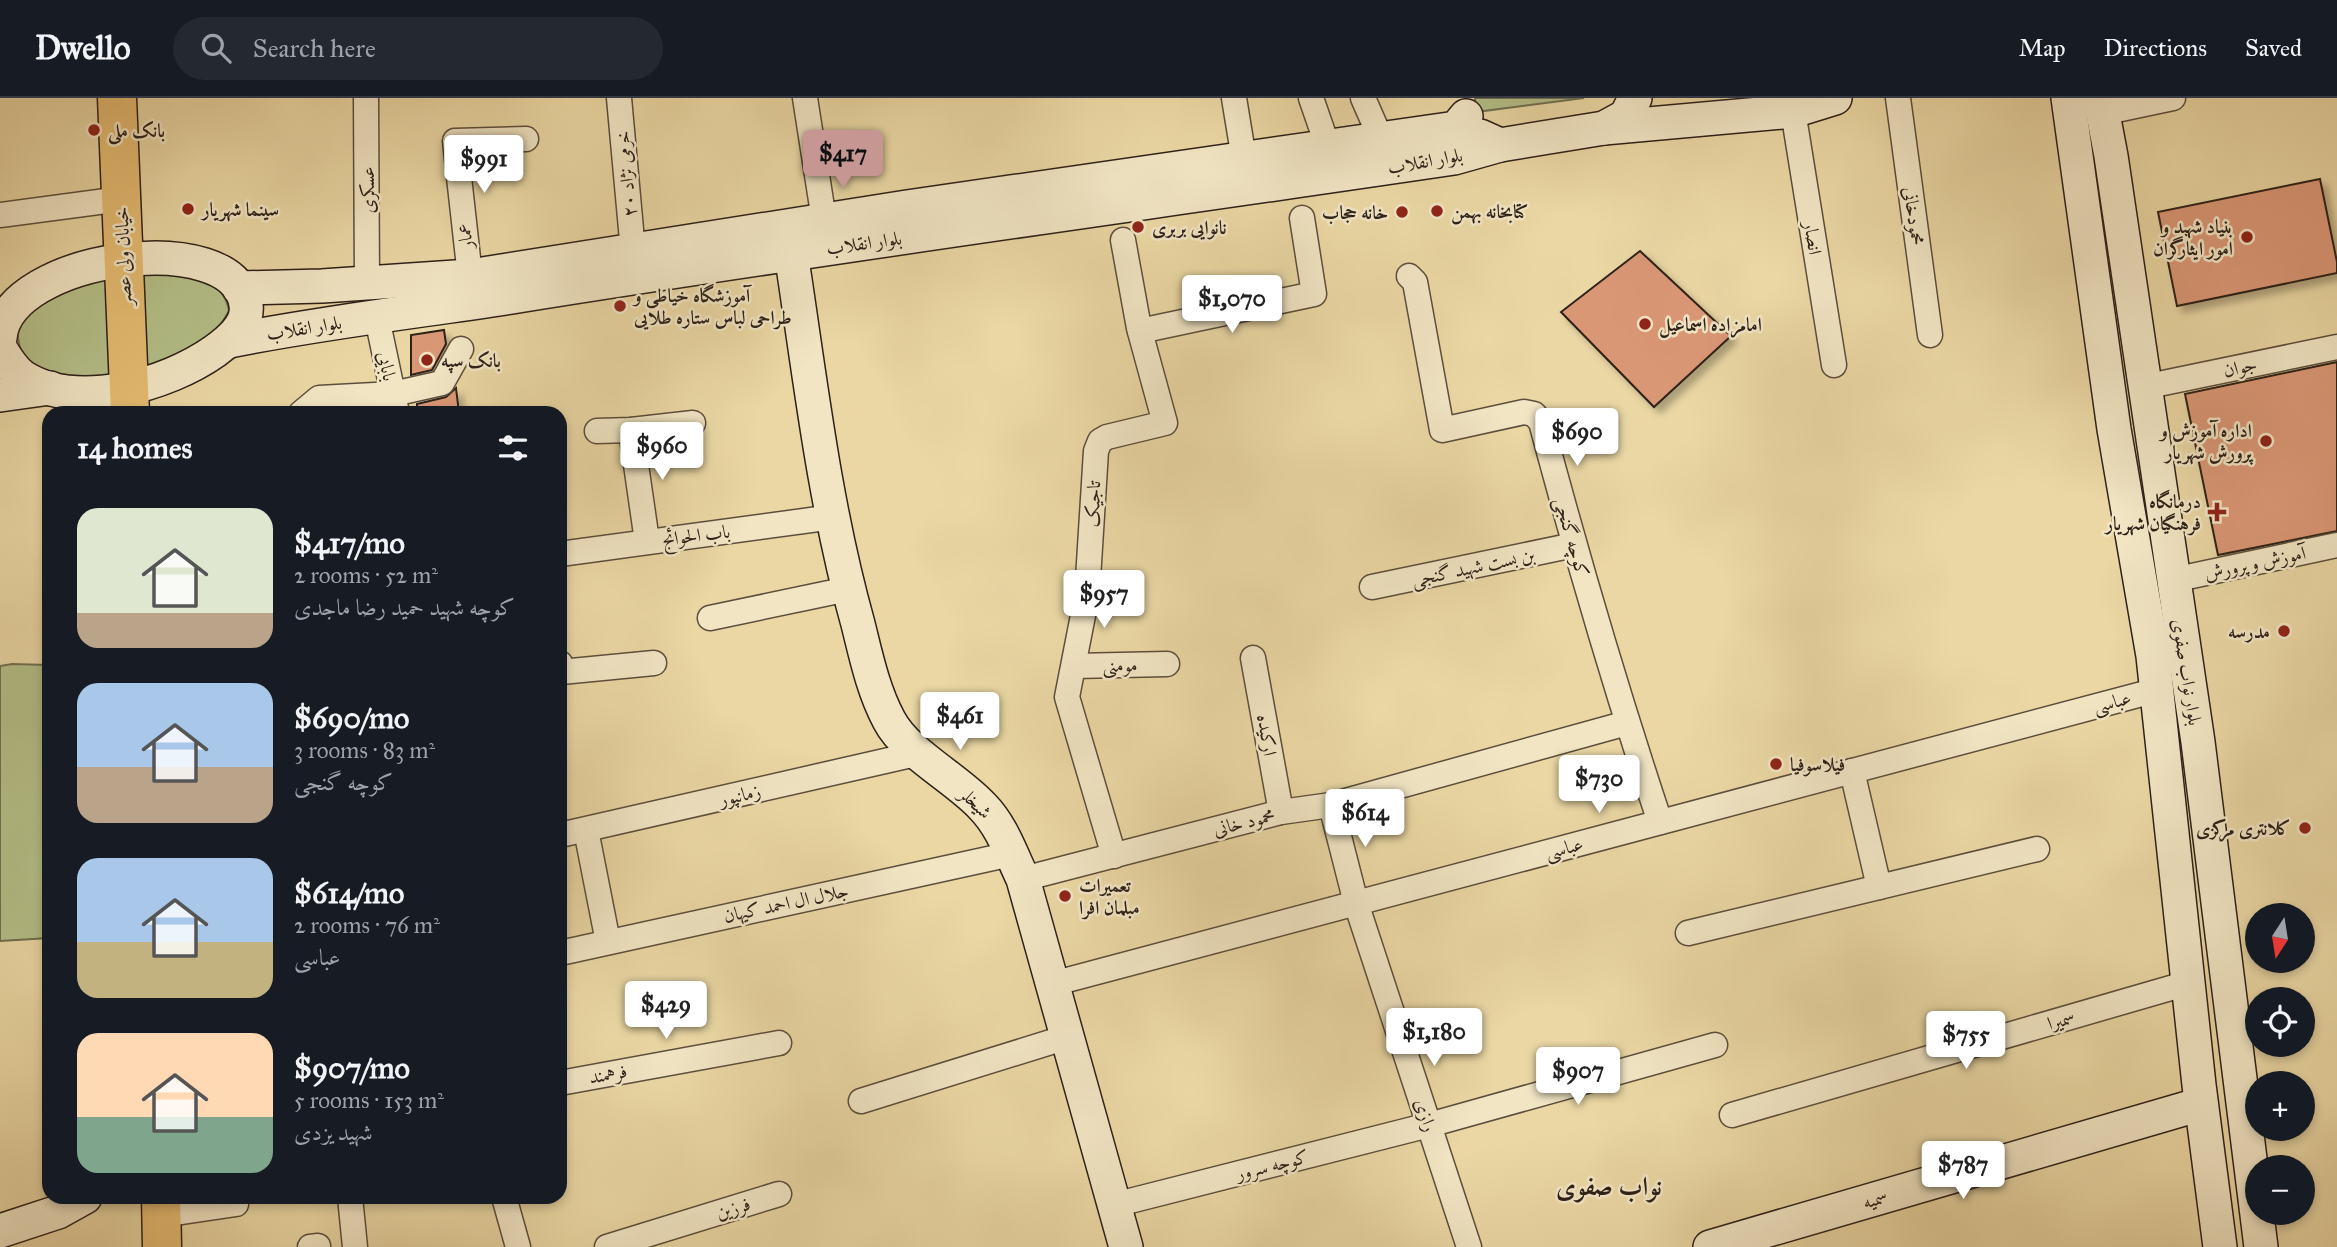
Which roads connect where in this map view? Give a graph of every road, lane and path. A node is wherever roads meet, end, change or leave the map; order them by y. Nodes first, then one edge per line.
1 (117, 98) edge
2 (366, 98) edge
3 (619, 98) edge
4 (806, 98) edge
5 (1234, 98) edge
6 (1311, 98) edge
7 (1363, 98) edge
8 (1635, 98) edge
9 (1692, 98) edge
10 (1835, 98) edge
11 (1898, 98) edge
12 (2068, 98) edge
13 (2173, 98) edge
14 (2101, 105) edge
15 (1464, 107) edge
16 (1793, 111) junction
17 (1604, 128) junction
18 (526, 139) dead end
19 (1381, 139) junction
20 (1500, 145) junction
21 (1328, 146) junction
22 (2111, 156) junction
23 (1244, 159) junction
24 (2076, 162) junction
25 (121, 199) junction
26 (1053, 201) junction
27 (0, 215) edge
28 (1302, 218) dead end
29 (824, 220) junction
30 (1123, 240) dead end
31 (632, 251) junction
32 (791, 253) junction
33 (124, 260) junction
34 (470, 276) junction
35 (1409, 276) dead end
36 (367, 282) junction
37 (239, 288) junction
38 (377, 318) junction
39 (0, 330) edge
40 (1140, 331) junction
41 (1930, 335) dead end
42 (0, 338) edge
43 (229, 341) junction
44 (2337, 347) edge
45 (0, 348) edge
46 (461, 349) dead end
47 (1834, 365) dead end
48 (2144, 387) junction
49 (50, 388) junction
50 (0, 395) edge
51 (130, 401) edge
52 (395, 403) edge
53 (309, 406) edge
54 (693, 423) dead end
55 (631, 430) junction
56 (597, 431) dead end
57 (833, 517) junction
58 (647, 541) junction
59 (1574, 545) junction
60 (2337, 545) edge
61 (567, 553) edge
62 (2172, 580) junction
63 (1372, 587) dead end
64 (848, 589) junction
65 (710, 618) dead end
66 (1253, 658) dead end
67 (654, 663) dead end
68 (1167, 664) dead end
69 (1074, 666) junction
70 (567, 671) edge
71 (2157, 690) junction
72 (1627, 723) junction
73 (920, 753) junction
74 (1852, 771) junction
75 (1331, 805) junction
76 (1281, 812) junction
77 (1660, 822) junction
78 (586, 830) junction
79 (567, 834) edge
80 (2037, 849) dead end
81 (1114, 856) junction
82 (1017, 867) junction
83 (1879, 887) junction
84 (1356, 904) junction
85 (1688, 933) dead end
86 (608, 942) junction
87 (567, 951) edge
88 (1052, 984) junction
89 (2188, 984) junction
90 (1067, 1037) junction
91 (779, 1043) dead end
92 (1715, 1045) dead end
93 (567, 1082) edge
94 (861, 1101) dead end
95 (2201, 1104) junction
96 (1732, 1115) dead end
97 (1429, 1125) junction
98 (779, 1194) dead end
99 (72, 1204) edge
100 (236, 1204) dead end
101 (350, 1204) edge
102 (505, 1204) edge
103 (1114, 1205) junction
104 (162, 1220) edge
105 (0, 1231) edge
106 (1763, 1240) edge
107 (318, 1246) edge
108 (310, 1247) edge
109 (355, 1247) edge
110 (518, 1247) edge
111 (607, 1247) edge
112 (1126, 1247) edge
113 (1469, 1247) edge
114 (1710, 1247) edge
115 (2220, 1247) edge
116 (2262, 1247) edge

1 - 25 main road, خیابان ولی عصر
2 - 36 street, عسکری
3 - 31 street, خرمی نژاد ۲۰
4 - 29 street
5 - 23 street
6 - 21 street
7 - 19 street
8 - 9 street
8 - 17 street
10 - 16 street
11 - 41 street, محمودخانی
12 - 24 street, بلوار نواب صفوی
13 - 14 street
14 - 22 street, بلوار نواب صفوی
15 - 19 street, بلوار انقلاب
15 - 20 street
16 - 17 street
16 - 47 street, انصار
17 - 20 street, بلوار انقلاب
18 - 34 street, عمار
19 - 21 street, بلوار انقلاب
20 - 26 street, بلوار انقلاب
21 - 23 street, بلوار انقلاب
22 - 24 street
22 - 48 street, بلوار نواب صفوی
23 - 26 street, بلوار انقلاب
24 - 71 street, بلوار نواب صفوی
25 - 27 street
25 - 33 main road, خیابان ولی عصر
26 - 29 street, بلوار انقلاب
26 - 32 street, بلوار انقلاب
28 - 40 street
29 - 31 street, بلوار انقلاب
30 - 40 street, تاجیک
31 - 34 street, بلوار انقلاب
32 - 38 street, بلوار انقلاب
32 - 57 street, شیخلر
33 - 37 street
33 - 39 street
33 - 51 main road, خیابان ولی عصر
34 - 36 street, بلوار انقلاب
35 - 59 street, کوچه گنجی
36 - 37 street, بلوار انقلاب
37 - 43 street
38 - 43 street, بلوار انقلاب
38 - 52 street, بابایی
39 - 42 street
40 - 69 street, تاجیک
43 - 51 street
44 - 48 street, جوان
45 - 49 street
46 - 52 street
48 - 62 street, بلوار نواب صفوی
49 - 50 street
49 - 51 street
52 - 53 street
54 - 55 street
55 - 56 street
55 - 58 street
57 - 58 street, باب الحوائج
57 - 64 street, شیخلر
58 - 61 street, باب الحوائج
59 - 63 street, بن بست شهید گنجی
59 - 72 street, کوچه گنجی
60 - 62 street, آموزش و پرورش
62 - 116 street, بلوار نواب صفوی
64 - 65 street
64 - 73 street, شیخلر
66 - 76 street, ارکیده
67 - 70 street
68 - 69 street, مومنی
69 - 81 street, تاجیک
71 - 74 street, عباسی
71 - 89 street, بلوار نواب صفوی
72 - 75 street, محمود خانی
72 - 77 street, کوچه گنجی
73 - 78 street, زمانپور
73 - 82 street, شیخلر
74 - 77 street, عباسی
74 - 83 street
75 - 76 street, محمود خانی
75 - 84 street, رازی
76 - 81 street, محمود خانی
77 - 84 street, عباسی
78 - 79 street, زمانپور
78 - 86 street
80 - 83 street
81 - 82 street, محمود خانی
82 - 86 street, جلال ال احمد کیهان
82 - 88 street, شیخلر
83 - 85 street
84 - 88 street, عباسی
84 - 97 street, رازی
86 - 87 street, جلال ال احمد کیهان
88 - 90 street, شیخلر
89 - 95 street, بلوار نواب صفوی
89 - 96 street, سمیرا
90 - 94 street
90 - 103 street, شیخلر
91 - 93 street, فرهمند
92 - 97 street, کوچه سرور
95 - 106 street, سمیه
95 - 115 street, بلوار نواب صفوی
97 - 103 street, کوچه سرور
97 - 113 street, رازی
98 - 111 street, فرزین
99 - 105 street
100 - 104 street
101 - 109 street
102 - 110 street
103 - 112 street, شیخلر
106 - 114 street, سمیه
107 - 108 street

